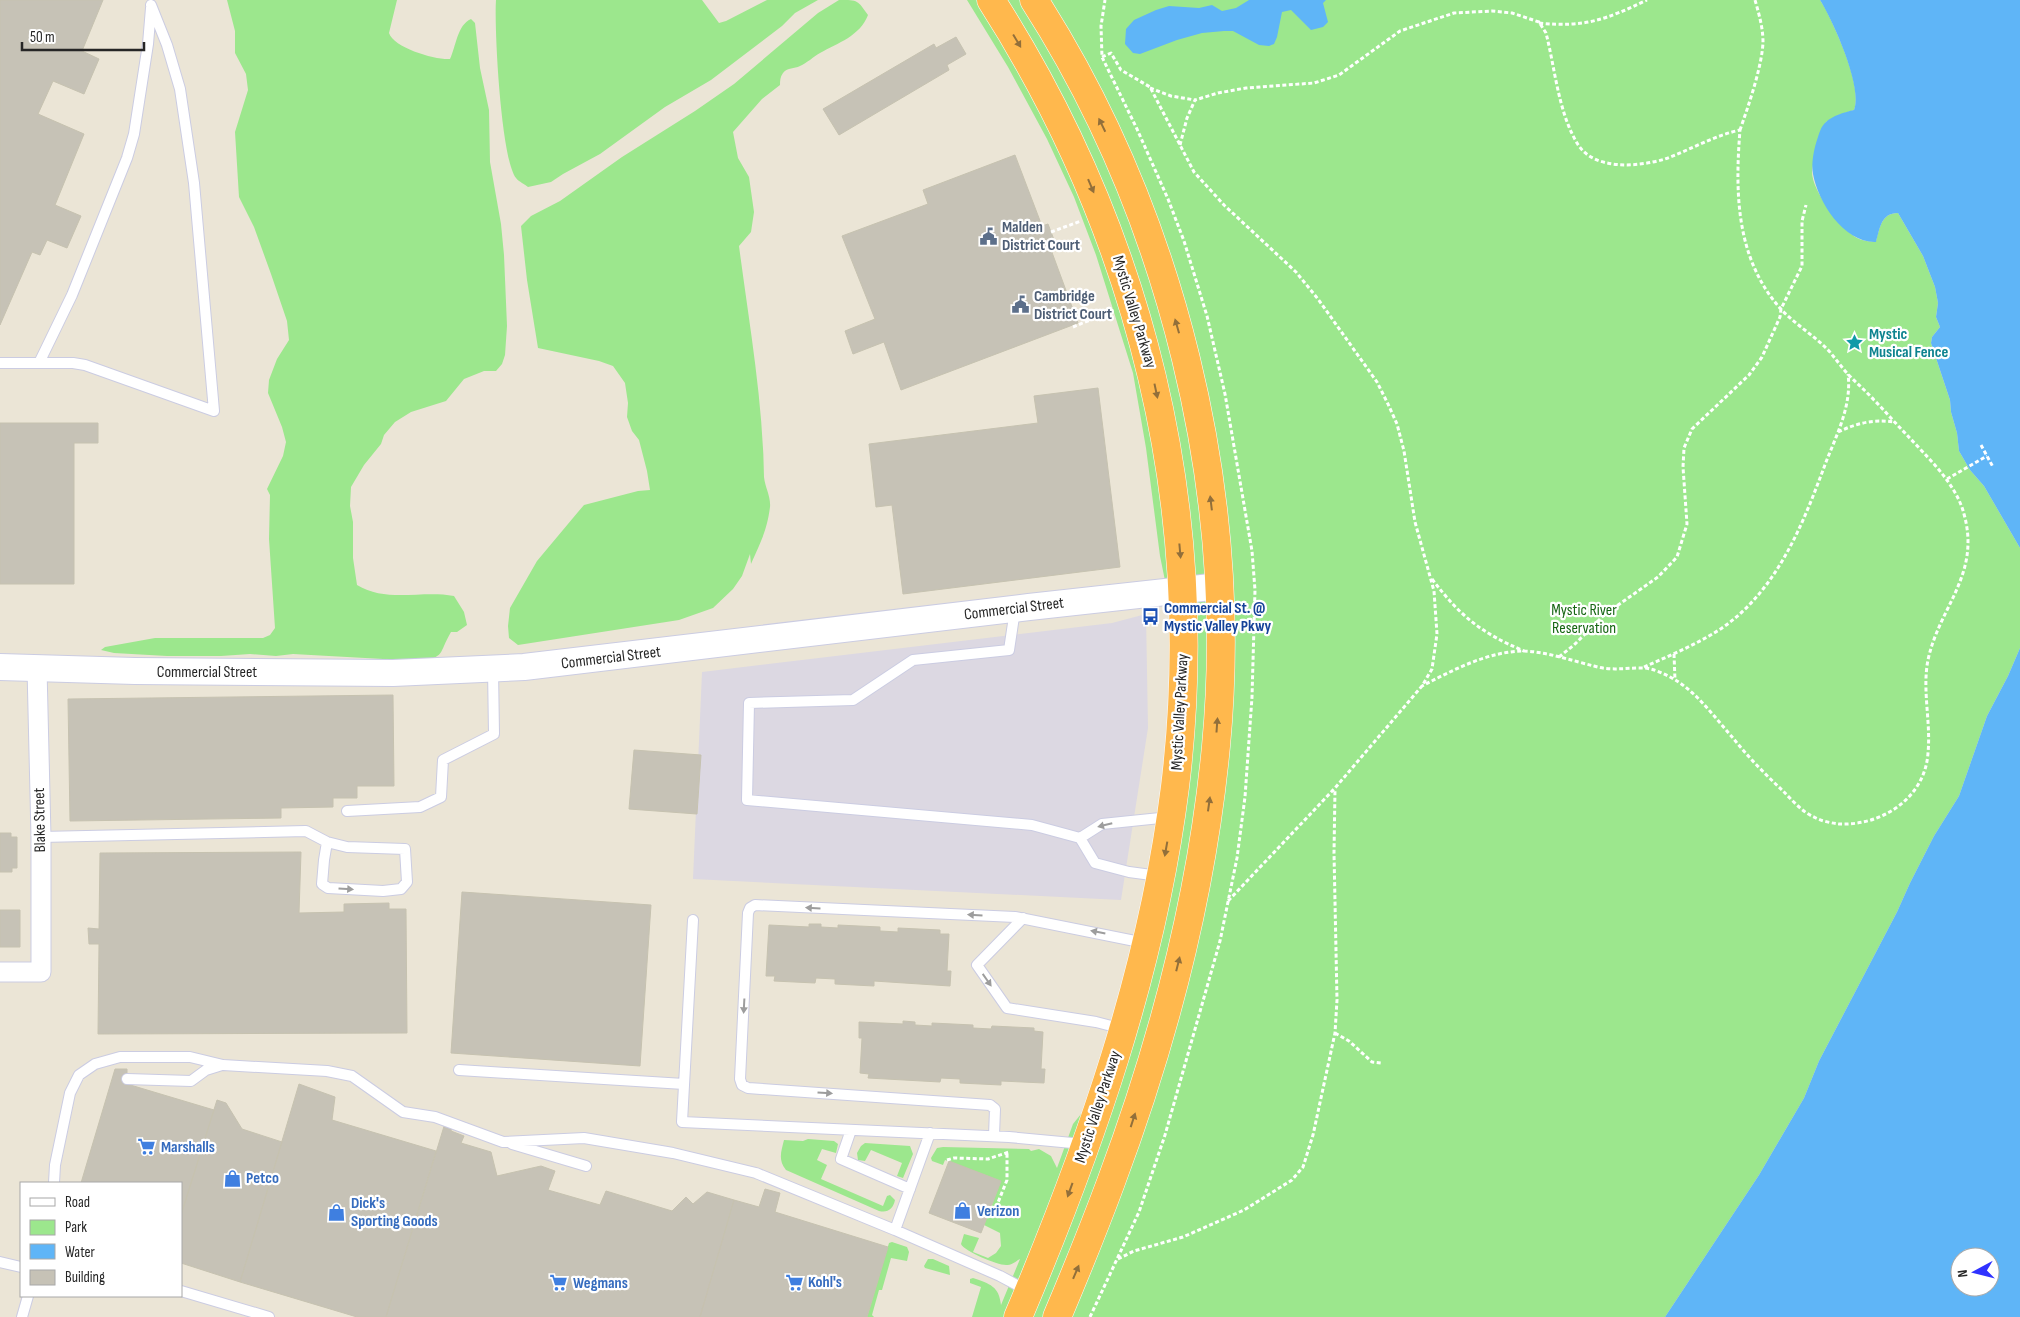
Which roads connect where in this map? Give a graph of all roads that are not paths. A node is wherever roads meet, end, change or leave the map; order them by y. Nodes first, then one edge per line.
1 (991, 0) edge
2 (1034, 0) edge
3 (152, 2) edge
4 (0, 363) edge
5 (38, 363) junction
6 (1220, 586) junction
7 (1183, 591) junction
8 (1015, 608) junction
9 (0, 667) edge
10 (37, 668) junction
11 (493, 669) junction
12 (347, 811) dead end
13 (1171, 817) junction
14 (41, 837) junction
15 (1080, 838) junction
16 (327, 842) junction
17 (1160, 876) junction
18 (1024, 918) junction
19 (693, 920) dead end
20 (1146, 943) junction
21 (0, 972) edge
22 (1123, 1030) junction
23 (223, 1065) junction
24 (459, 1070) dead end
25 (127, 1079) dead end
26 (684, 1084) junction
27 (851, 1130) junction
28 (930, 1133) junction
29 (994, 1136) junction
30 (504, 1142) junction
31 (1086, 1145) junction
32 (586, 1166) dead end
33 (54, 1182) edge
34 (910, 1189) junction
35 (895, 1230) junction
36 (0, 1262) edge
37 (20, 1267) edge
38 (182, 1291) edge
39 (1029, 1291) junction
40 (28, 1297) edge
41 (22, 1317) edge
42 (268, 1317) edge
43 (1018, 1317) edge
44 (1057, 1317) edge

1 -> 7 highway, Mystic Valley Parkway
6 -> 2 highway
3 - 5 lane
3 - 5 lane
4 - 5 lane
6 - 7 street, Commercial Street
44 -> 6 highway
7 - 8 street, Commercial Street
7 - 13 highway, Mystic Valley Parkway
8 - 11 street, Commercial Street
8 - 15 lane
9 - 10 street, Commercial Street
10 - 11 street, Commercial Street
10 - 14 street, Blake Street
11 - 12 lane
13 -> 15 lane
13 -> 17 highway, Mystic Valley Parkway
14 - 16 lane
14 - 21 street, Blake Street
15 - 17 lane
16 -> 16 lane
17 - 20 highway, Mystic Valley Parkway
20 -> 18 lane
18 -> 22 lane
18 -> 29 lane
19 - 26 lane
20 - 22 highway, Mystic Valley Parkway
22 - 31 highway, Mystic Valley Parkway
23 - 25 lane
23 - 30 lane
23 - 33 lane
24 - 26 lane
26 - 27 lane
27 - 28 lane
27 - 34 lane
28 - 29 lane
28 - 34 lane
29 - 31 lane
30 - 32 lane
30 - 35 lane
31 -> 39 highway, Mystic Valley Parkway
34 - 35 lane
35 - 39 lane
36 - 37 lane
38 - 42 lane
39 - 43 highway, Mystic Valley Parkway
40 - 41 lane

